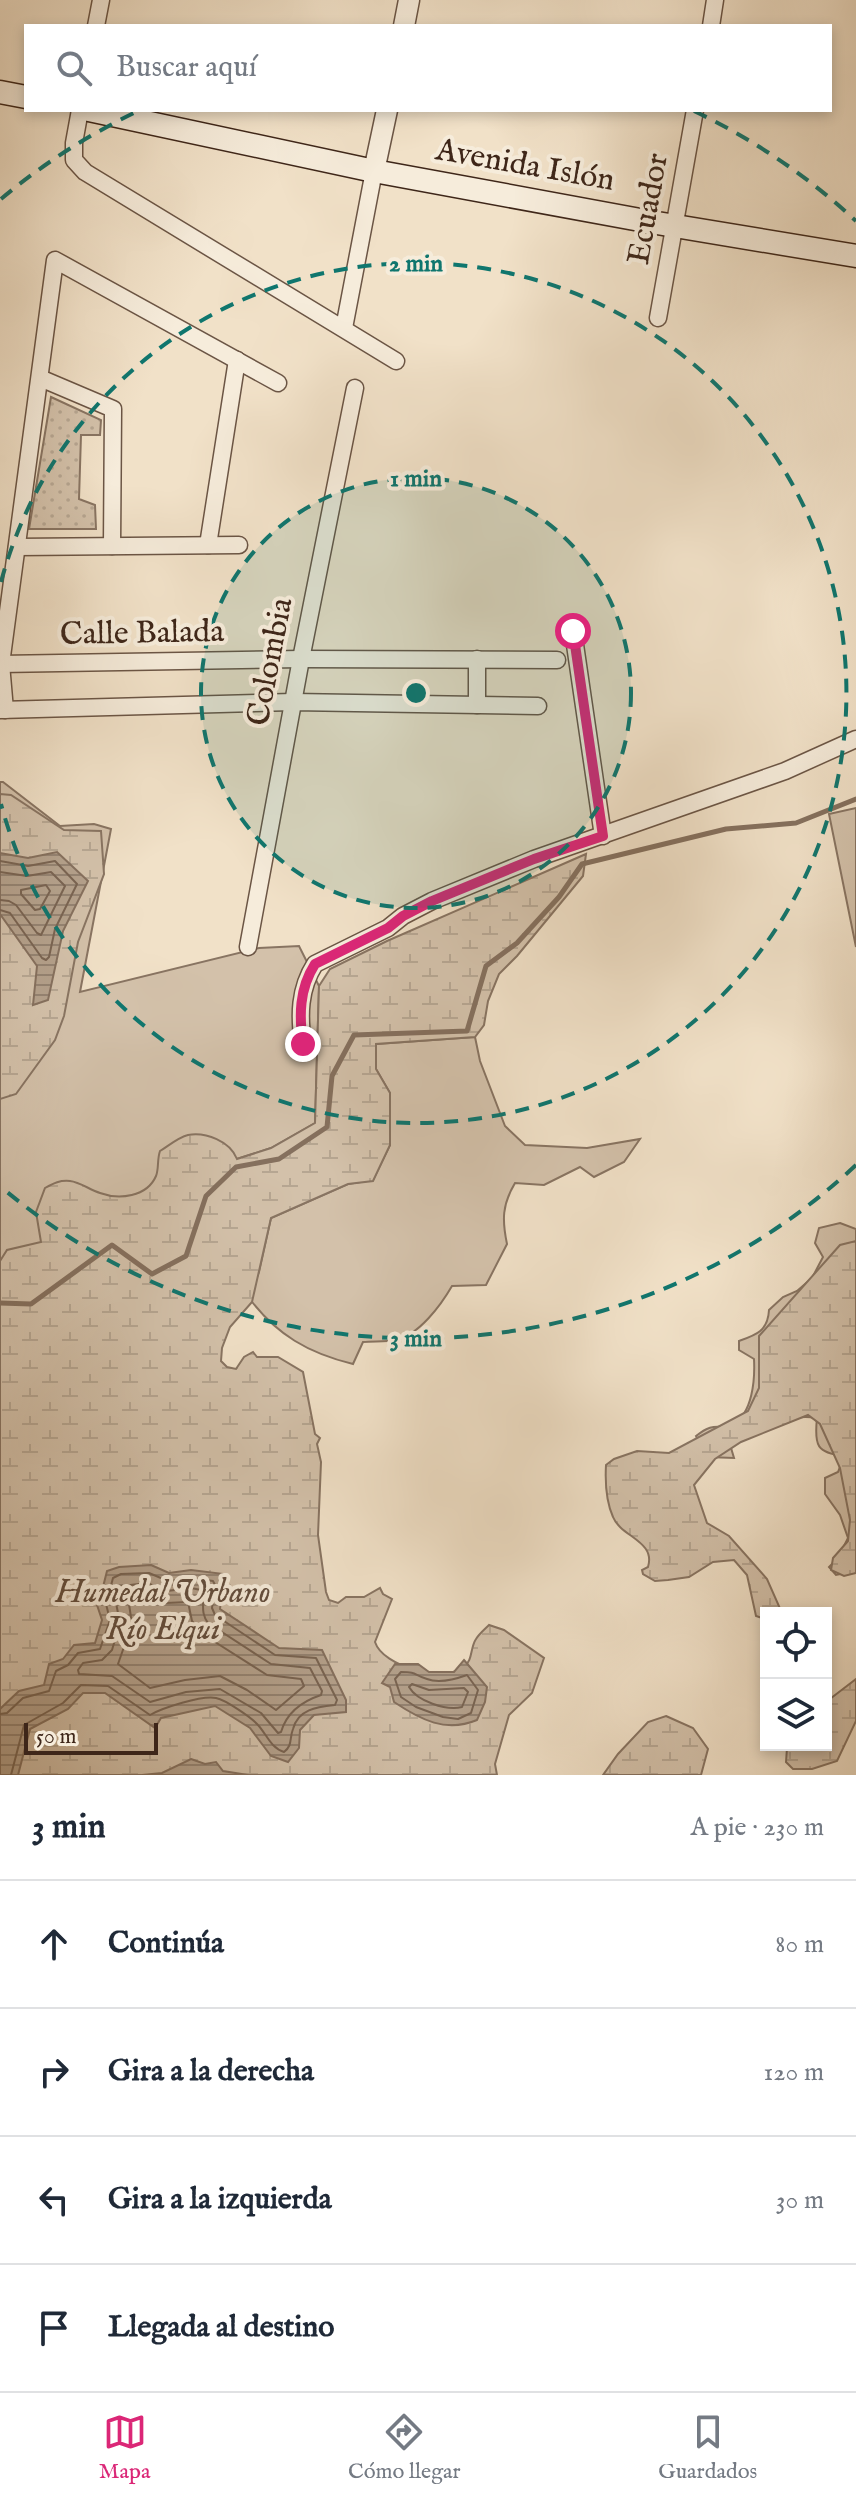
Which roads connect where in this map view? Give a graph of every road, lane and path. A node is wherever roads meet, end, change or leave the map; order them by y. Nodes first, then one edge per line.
1 (101, 0) edge
2 (409, 0) edge
3 (715, 0) edge
4 (96, 24) edge
5 (404, 24) edge
6 (711, 24) edge
7 (0, 92) edge
8 (24, 97) edge
9 (80, 112) edge
10 (98, 112) edge
11 (387, 112) edge
12 (695, 112) edge
13 (374, 171) junction
14 (673, 226) junction
15 (856, 256) edge
16 (658, 318) dead end
17 (344, 328) junction
18 (237, 360) junction
19 (396, 361) dead end
20 (40, 378) junction
21 (278, 383) dead end
22 (355, 388) dead end
23 (208, 545) junction
24 (239, 545) dead end
25 (112, 546) junction
26 (17, 547) junction
27 (573, 631) dead end
28 (301, 659) junction
29 (477, 659) junction
30 (557, 660) dead end
31 (1, 664) edge
32 (293, 702) junction
33 (477, 705) junction
34 (538, 706) dead end
35 (2, 710) edge
36 (856, 739) edge
37 (603, 836) junction
38 (248, 947) dead end
39 (303, 1044) dead end

1 - 4 street
2 - 5 street
3 - 6 street
7 - 8 main road
9 - 17 street
10 - 13 main road, Avenida Islón
11 - 13 street
12 - 14 street, Ecuador
13 - 14 main road, Avenida Islón
13 - 17 street
14 - 15 main road, Avenida Islón
14 - 16 street, Ecuador
17 - 19 street
18 - 20 street
18 - 21 street
18 - 23 street
20 - 25 street
20 - 26 street
22 - 28 street, Colombia
23 - 24 street
23 - 25 street
25 - 26 street
26 - 31 street
27 - 37 street
28 - 29 street, Calle Balada
28 - 31 street, Calle Balada
28 - 32 street, Colombia
29 - 30 street, Calle Balada
29 - 33 street
31 - 35 street
32 - 33 street
32 - 35 street
32 - 38 street, Colombia
33 - 34 street
36 - 37 street
37 - 39 street

